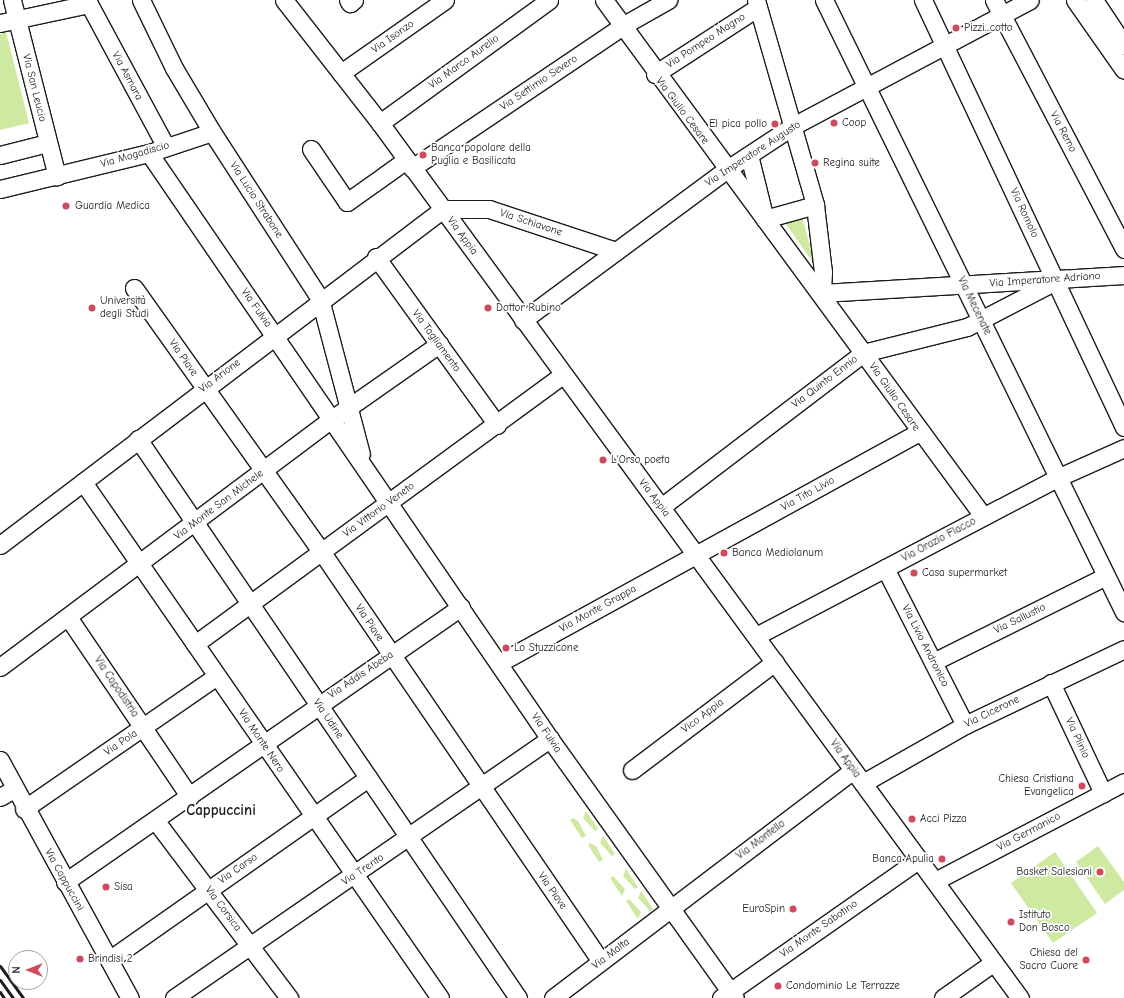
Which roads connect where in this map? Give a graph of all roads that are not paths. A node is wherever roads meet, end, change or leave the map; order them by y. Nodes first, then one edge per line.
1 (12, 0) edge
2 (141, 0) edge
3 (348, 0) edge
4 (354, 0) edge
5 (445, 0) edge
6 (549, 0) edge
7 (604, 0) edge
8 (668, 0) edge
9 (824, 0) edge
10 (923, 0) edge
11 (994, 0) edge
12 (1030, 0) edge
13 (1075, 0) edge
14 (288, 1) edge
15 (1096, 1) edge
16 (757, 4) edge
17 (1001, 15) junction
18 (18, 19) junction
19 (0, 23) edge
20 (624, 25) junction
21 (1121, 35) edge
22 (945, 46) junction
23 (1124, 70) edge
24 (341, 73) junction
25 (655, 74) junction
26 (867, 88) junction
27 (380, 123) junction
28 (792, 126) junction
29 (212, 132) junction
30 (47, 143) junction
31 (166, 147) junction
32 (311, 149) dead end
33 (150, 153) junction
34 (0, 155) edge
35 (749, 155) junction
36 (409, 164) junction
37 (726, 170) junction
38 (57, 176) junction
39 (0, 189) edge
40 (815, 205) junction
41 (443, 209) junction
42 (765, 219) junction
43 (1124, 249) edge
44 (616, 251) junction
45 (376, 257) junction
46 (1124, 275) edge
47 (1056, 281) junction
48 (963, 285) junction
49 (134, 288) dead end
50 (822, 294) junction
51 (320, 299) junction
52 (523, 320) junction
53 (981, 320) junction
54 (274, 334) junction
55 (439, 344) junction
56 (863, 353) junction
57 (563, 375) junction
58 (204, 388) junction
59 (349, 407) junction
60 (332, 419) junction
61 (497, 425) junction
62 (1124, 427) edge
63 (918, 432) junction
64 (138, 440) junction
65 (1124, 448) edge
66 (363, 463) junction
67 (264, 471) junction
68 (1057, 478) junction
69 (83, 482) junction
70 (389, 502) junction
71 (661, 507) junction
72 (983, 516) junction
73 (195, 523) junction
74 (0, 545) edge
75 (321, 551) junction
76 (697, 556) junction
77 (140, 565) junction
78 (885, 568) junction
79 (1106, 576) junction
80 (250, 605) junction
81 (460, 607) junction
82 (1124, 612) edge
83 (68, 617) junction
84 (756, 636) junction
85 (195, 644) junction
86 (1124, 648) edge
87 (391, 655) junction
88 (775, 662) junction
89 (933, 662) junction
90 (499, 663) junction
91 (0, 667) edge
92 (217, 676) junction
93 (1051, 682) junction
94 (318, 704) junction
95 (965, 725) junction
96 (143, 728) junction
97 (550, 739) junction
98 (262, 743) junction
99 (0, 760) edge
100 (632, 770) dead end
101 (853, 770) junction
102 (368, 778) junction
103 (1124, 782) edge
104 (863, 783) junction
105 (480, 788) junction
106 (7, 793) edge
107 (1103, 793) junction
108 (190, 797) junction
109 (24, 809) junction
110 (313, 816) junction
111 (156, 820) junction
112 (410, 837) junction
113 (918, 860) junction
114 (355, 875) junction
115 (935, 881) junction
116 (65, 882) junction
117 (208, 890) junction
118 (669, 910) junction
119 (251, 946) junction
120 (108, 960) junction
121 (601, 961) junction
122 (994, 962) junction
123 (572, 992) edge
124 (729, 996) edge
125 (130, 998) edge
126 (174, 998) edge
127 (289, 998) edge
128 (440, 998) edge
129 (518, 998) edge
130 (553, 998) edge
131 (943, 998) edge
132 (1020, 998) edge

1 - 18 street, Via San Leucio
2 - 29 street, Via Lucio Strabone
3 - 4 street
5 - 24 street, Via Isonzo
6 - 27 street, Via Marco Aurelio
7 - 20 street, Via Giulio Cesare
8 - 20 street, Via Settimio Severo
9 - 26 street, Via Mecenate
10 - 22 street, Via Romolo
11 - 17 street
12 - 17 street, Via Imperatore Augusto
13 - 23 street
14 - 24 street, Via Appia
15 - 21 street
16 - 25 street, Via Pompeo Magno
16 - 28 street
17 - 22 street, Via Imperatore Augusto
17 - 43 street, Via Remo
18 - 19 street
18 - 30 street, Via San Leucio
18 - 31 street, Via Asmara
20 - 25 street, Via Giulio Cesare
20 - 36 street, Via Settimio Severo
22 - 26 street, Via Imperatore Augusto
22 - 47 street, Via Romolo
24 - 27 street, Via Appia
25 - 37 street, Via Giulio Cesare
26 - 28 street, Via Imperatore Augusto
26 - 48 street, Via Mecenate
27 - 36 street, Via Appia
28 - 35 street, Via Imperatore Augusto
28 - 40 street
29 - 31 street, Via Mogadiscio
29 - 51 street, Via Lucio Strabone
30 - 34 street
30 - 38 street, Via San Leucio
31 - 33 street, Via Mogadiscio
32 - 36 street, Via Settimio Severo
33 - 38 street, Via Mogadiscio
33 - 54 street, Via Fulvia
35 - 37 street, Via Imperatore Augusto
35 - 42 street, Via Giulio Cesare
36 - 41 street, Via Appia
37 - 42 street, Via Giulio Cesare
37 - 44 street, Via Imperatore Augusto
38 - 39 street, Via Mogadiscio
40 - 42 street
40 - 50 street
41 - 44 street, Via Schiavone
41 - 45 street, Via Arione
41 - 52 street, Via Appia
42 - 50 street, Via Giulio Cesare
44 - 52 street, Via Imperatore Augusto
45 - 51 street, Via Arione
45 - 55 street, Via Tagliamento
46 - 47 street, Via Imperatore Adriano
47 - 48 street, Via Imperatore Adriano
47 - 53 street, Via Quinto Ennio
47 - 62 street, Via Romolo
48 - 50 street, Via Imperatore Adriano
48 - 53 street, Via Mecenate
49 - 58 street, Via Piave
50 - 56 street, Via Giulio Cesare
51 - 54 street, Via Arione
51 - 59 street, Via Lucio Strabone
52 - 57 street, Via Appia
53 - 56 street, Via Quinto Ennio
53 - 68 street, Via Mecenate
54 - 58 street, Via Arione
54 - 60 street, Via Fulvia
55 - 59 street, Via Monte San Michele
55 - 61 street, Via Tagliamento
56 - 63 street, Via Giulio Cesare
56 - 71 street, Via Quinto Ennio
57 - 61 street, Via Vittorio Veneto
57 - 71 street, Via Appia
58 - 64 street, Via Arione
58 - 67 street, Via Piave
59 - 60 street, Via Monte San Michele
59 - 66 street, Via Fulvia
60 - 66 street, Via Fulvia
60 - 67 street, Via Monte San Michele
61 - 70 street, Via Vittorio Veneto
63 - 72 street, Via Giulio Cesare
63 - 76 street, Via Tito Livio
64 - 69 street, Via Arione
64 - 73 street, Via Udine
65 - 68 street, Via Orazio Flacco
66 - 70 street, Via Fulvia
67 - 73 street, Via Monte San Michele
67 - 75 street, Via Piave
68 - 72 street, Via Orazio Flacco
68 - 79 street, Via Mecenate
69 - 74 street, Via Arione
69 - 77 street, Via Monte Nero
70 - 75 street, Via Vittorio Veneto
70 - 81 street, Via Fulvia
71 - 76 street, Via Appia
72 - 78 street, Via Orazio Flacco
73 - 77 street, Via Monte San Michele
73 - 80 street, Via Udine
75 - 80 street, Via Vittorio Veneto
75 - 87 street, Via Piave
76 - 84 street, Via Appia
76 - 90 street, Via Monte Grappa
77 - 83 street, Via Monte San Michele
77 - 85 street, Via Monte Nero
78 - 84 street, Via Orazio Flacco
78 - 89 street, Via Livio Andronico
79 - 82 street, Via Mecenate
79 - 89 street, Via Sallustio
80 - 85 street, Via Vittorio Veneto
80 - 94 street, Via Udine
81 - 87 street, Via Addis Abeba
81 - 90 street, Via Fulvia
83 - 91 street, Via Monte San Michele
83 - 96 street, Via Capodistria
84 - 88 street, Via Appia
85 - 92 street, Via Monte Nero
86 - 93 street, Via Cicerone
87 - 94 street, Via Addis Abeba
87 - 105 street, Via Piave
88 - 100 street, Vico Appia
88 - 101 street, Via Appia
89 - 95 street, Via Livio Andronico
90 - 97 street, Via Fulvia
92 - 96 street, Via Pola
92 - 98 street, Via Monte Nero
93 - 95 street, Via Cicerone
93 - 107 street, Via Plinio
94 - 98 street, Via Addis Abeba
94 - 102 street, Via Udine
95 - 104 street, Via Cicerone
96 - 108 street, Via Capodistria
96 - 109 street, Via Pola
97 - 105 street, Via Trento
97 - 118 street, Via Fulvia
98 - 108 street, Via Addis Abeba
98 - 110 street, Via Monte Nero
99 - 106 street, Via Cappuccini
101 - 104 street, Via Appia
101 - 118 street, Via Montello
102 - 110 street, Via Carso
102 - 112 street, Via Udine
103 - 107 street, Via Germanico
104 - 113 street, Via Appia
105 - 112 street, Via Trento
105 - 121 street, Via Piave
106 - 109 street, Via Cappuccini
107 - 115 street, Via Germanico
108 - 111 street, Via Addis Abeba
109 - 116 street, Via Cappuccini
110 - 114 street, Via Monte Nero
110 - 117 street, Via Carso
111 - 116 street, Via Addis Abeba
111 - 117 street, Via Corsica
112 - 114 street, Via Trento
112 - 129 street, Via Udine
113 - 115 street, Via Appia
113 - 124 street, Via Monte Sabotino
114 - 119 street, Via Trento
114 - 128 street, Via Monte Nero
115 - 122 street, Via Appia
116 - 120 street, Via Cappuccini
117 - 119 street, Via Corsica
117 - 120 street, Via Carso
118 - 121 street, Via Malta
118 - 124 street, Via Fulvia
119 - 126 street, Via Trento
119 - 127 street, Via Corsica
120 - 125 street, Via Cappuccini
121 - 123 street, Via Malta
122 - 131 street
122 - 132 street, Via Appia
123 - 130 street, Via Malta

